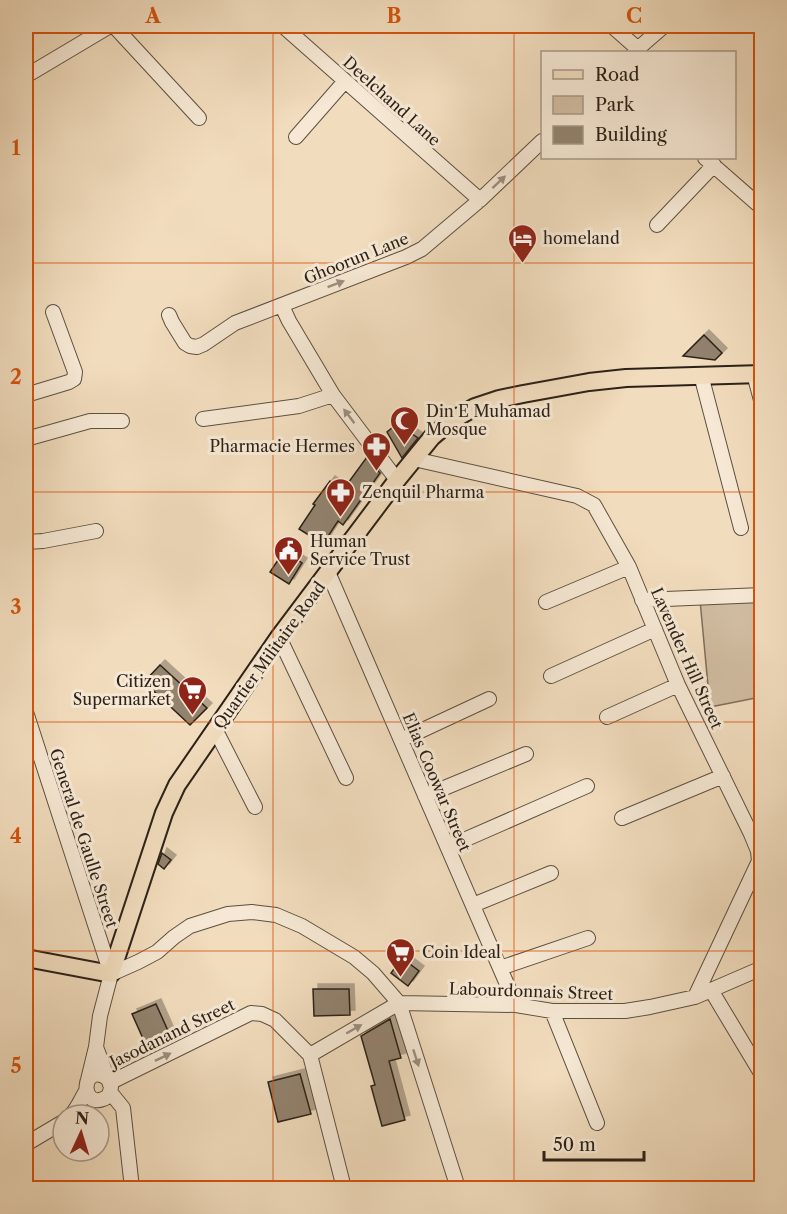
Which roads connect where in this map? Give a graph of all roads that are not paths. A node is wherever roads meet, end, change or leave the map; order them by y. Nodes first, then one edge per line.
1 (112, 26) edge
2 (283, 26) edge
3 (612, 26) edge
4 (664, 26) edge
5 (636, 51) edge
6 (26, 76) edge
7 (345, 81) junction
8 (200, 118) dead end
9 (296, 137) dead end
10 (541, 143) edge
11 (710, 161) edge
12 (480, 201) junction
13 (762, 208) edge
14 (657, 225) dead end
15 (282, 306) junction
16 (53, 312) dead end
17 (169, 315) dead end
18 (758, 374) edge
19 (701, 375) junction
20 (26, 395) edge
21 (333, 395) junction
22 (762, 404) edge
23 (203, 419) dead end
24 (122, 421) dead end
25 (26, 439) edge
26 (414, 459) junction
27 (397, 480) junction
28 (741, 528) dead end
29 (96, 531) dead end
30 (26, 542) edge
31 (628, 567) junction
32 (328, 572) junction
33 (762, 595) edge
34 (642, 600) junction
35 (546, 602) dead end
36 (655, 629) junction
37 (279, 637) junction
38 (551, 676) dead end
39 (678, 684) junction
40 (489, 699) dead end
41 (26, 712) edge
42 (607, 717) dead end
43 (216, 729) junction
44 (401, 740) junction
45 (526, 754) dead end
46 (723, 776) junction
47 (346, 778) dead end
48 (587, 786) dead end
49 (425, 796) junction
50 (255, 807) dead end
51 (622, 818) dead end
52 (448, 847) junction
53 (551, 873) dead end
54 (473, 905) junction
55 (588, 938) dead end
56 (26, 958) edge
57 (500, 968) junction
58 (762, 968) edge
59 (111, 974) junction
60 (711, 990) junction
61 (695, 997) junction
62 (399, 1003) junction
63 (516, 1005) junction
64 (552, 1011) junction
65 (96, 1047) junction
66 (310, 1055) junction
67 (762, 1075) edge
68 (109, 1084) junction
69 (87, 1085) junction
70 (79, 1103) edge
71 (597, 1123) dead end
72 (51, 1129) edge
73 (26, 1144) edge
74 (128, 1186) edge
75 (344, 1188) edge
76 (458, 1188) edge

1 - 6 street
1 - 8 street
2 - 7 street, Deelchand Lane
3 - 5 street
4 - 5 street
7 - 9 street
7 - 12 street, Deelchand Lane
12 -> 10 street, Ghoorun Lane
11 - 13 street
11 - 14 street
15 -> 12 street, Ghoorun Lane
15 - 17 street, Ghoorun Lane
15 - 21 street
16 - 20 street
18 - 19 main road, Quartier Militaire Road
18 - 22 street
19 - 26 main road, Quartier Militaire Road
19 - 28 street
21 - 23 street
27 -> 21 street
24 - 25 street
26 - 27 main road, Quartier Militaire Road
26 - 31 street, Lavender Hill Street
27 - 32 main road, Quartier Militaire Road
29 - 30 street
31 - 34 street, Lavender Hill Street
31 - 35 street
32 - 37 main road, Quartier Militaire Road
32 - 44 street, Elias Coowar Street
33 - 34 street
34 - 36 street, Lavender Hill Street
36 - 38 street
36 - 39 street, Lavender Hill Street
37 - 43 main road, Quartier Militaire Road
37 - 47 street
39 - 42 street
39 - 46 street, Lavender Hill Street
40 - 44 street
41 - 59 street, General de Gaulle Street
43 - 50 street
43 - 59 main road, Quartier Militaire Road
44 - 49 street, Elias Coowar Street
45 - 49 street
46 - 51 street
46 - 61 street, Lavender Hill Street
48 - 52 street
49 - 52 street, Elias Coowar Street
52 - 54 street, Elias Coowar Street
53 - 54 street
54 - 57 street, Elias Coowar Street
55 - 57 street
56 - 59 main road
57 - 63 street, Elias Coowar Street
58 - 60 street, Labourdonnais Street
59 - 62 street
59 - 65 street, Quartier Militaire Road
60 - 61 street, Labourdonnais Street
60 - 67 street
61 - 64 street, Labourdonnais Street
62 - 63 street, Labourdonnais Street
66 -> 62 street
62 -> 76 street
63 - 64 street, Labourdonnais Street
64 - 71 street
65 - 68 street, Quartier Militaire Road
65 - 69 street, Quartier Militaire Road
68 -> 66 street, Jasodanand Street
66 - 75 street
68 - 69 street
68 - 69 street
68 - 74 street, Quartier Militaire Road
69 - 70 street, Quartier Militaire Road
72 - 73 street

